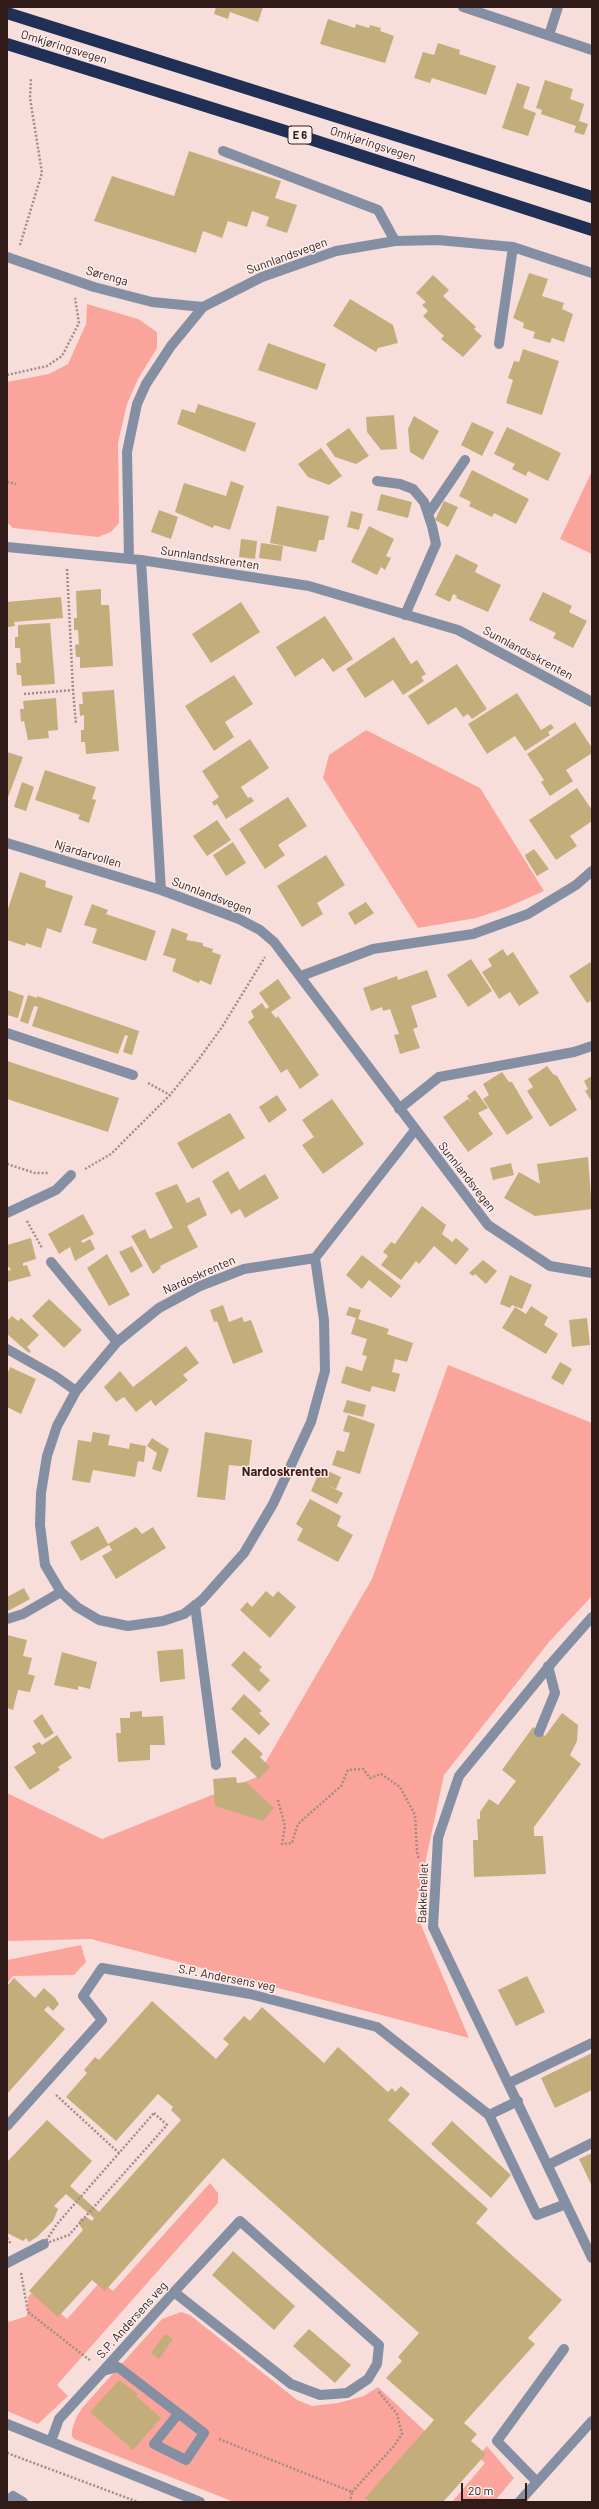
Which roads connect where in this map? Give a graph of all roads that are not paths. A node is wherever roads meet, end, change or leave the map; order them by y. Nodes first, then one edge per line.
1 (463, 7) edge
2 (558, 7) edge
3 (7, 13) edge
4 (549, 35) junction
5 (7, 44) edge
6 (591, 48) edge
7 (223, 151) dead end
8 (592, 197) edge
9 (592, 230) edge
10 (395, 241) junction
11 (513, 247) junction
12 (11, 258) edge
13 (592, 273) edge
14 (203, 307) junction
15 (499, 344) dead end
16 (464, 460) dead end
17 (377, 481) dead end
18 (429, 513) junction
19 (7, 547) edge
20 (129, 559) junction
21 (141, 560) junction
22 (405, 614) junction
23 (592, 702) edge
24 (7, 843) edge
25 (592, 871) edge
26 (162, 890) junction
27 (301, 976) junction
28 (7, 1032) edge
29 (592, 1046) edge
30 (133, 1075) road end
31 (399, 1109) junction
32 (414, 1130) junction
33 (71, 1174) road end
34 (7, 1213) edge
35 (315, 1258) junction
36 (51, 1262) dead end
37 (592, 1273) edge
38 (117, 1342) junction
39 (7, 1350) edge
40 (76, 1391) junction
41 (60, 1592) junction
42 (195, 1605) junction
43 (592, 1617) edge
44 (7, 1619) edge
45 (548, 1666) junction
46 (539, 1732) dead end
47 (216, 1765) dead end
48 (592, 2043) edge
49 (509, 2083) junction
50 (518, 2101) junction
51 (489, 2115) junction
52 (7, 2126) edge
53 (592, 2144) edge
54 (548, 2165) junction
55 (566, 2204) junction
56 (44, 2244) road end
57 (590, 2251) edge
58 (7, 2263) edge
59 (174, 2292) junction
60 (564, 2349) dead end
61 (103, 2371) junction
62 (178, 2414) junction
63 (592, 2421) edge
64 (7, 2424) edge
65 (51, 2441) junction
66 (537, 2482) junction
67 (7, 2502) edge
68 (23, 2502) edge
69 (200, 2502) edge
70 (519, 2502) edge

1 - 4 street
2 - 4 street
3 - 8 highway, Omkjøringsvegen / E 6
4 - 6 street
5 - 9 highway, Omkjøringsvegen / E 6
7 - 10 street
10 - 11 street, Sunnlandsvegen
10 - 14 street, Sunnlandsvegen
11 - 13 street, Sunnlandsvegen
11 - 15 street
12 - 14 street, Sørenga
14 - 20 street, Sunnlandsvegen
16 - 18 street
17 - 18 street
18 - 22 street
19 - 20 street, Sunnlandsskrenten
20 - 21 street, Sunnlandsskrenten
21 - 22 street, Sunnlandsskrenten
21 - 26 street, Sunnlandsvegen
22 - 23 street, Sunnlandsskrenten
24 - 26 street, Njardarvollen
25 - 27 street
26 - 27 street, Sunnlandsvegen
27 - 31 street, Sunnlandsvegen
28 - 30 street
29 - 31 street
31 - 32 street, Sunnlandsvegen
32 - 35 street
32 - 37 street, Sunnlandsvegen
33 - 34 street
35 - 38 street, Nardoskrenten
35 - 42 street, Nardoskrenten
36 - 38 street
38 - 40 street, Nardoskrenten
39 - 40 street
40 - 41 street, Nardoskrenten
41 - 42 street, Nardoskrenten
41 - 44 street
42 - 47 street
43 - 45 street, Bakkehellet
45 - 46 street
45 - 49 street, Bakkehellet
48 - 49 street
49 - 50 street, Bakkehellet
50 - 51 street
50 - 54 street, Bakkehellet
51 - 52 street, S.P. Andersens veg
51 - 55 street
53 - 54 street
54 - 55 street, Bakkehellet
55 - 57 street, Bakkehellet
56 - 58 street
59 - 59 street, S.P. Andersens veg
59 - 61 street, S.P. Andersens veg
60 - 66 street
61 - 62 street
61 - 65 street, S.P. Andersens veg
62 - 62 street
63 - 66 street
64 - 65 street
65 - 69 street
66 - 70 street
67 - 68 street

